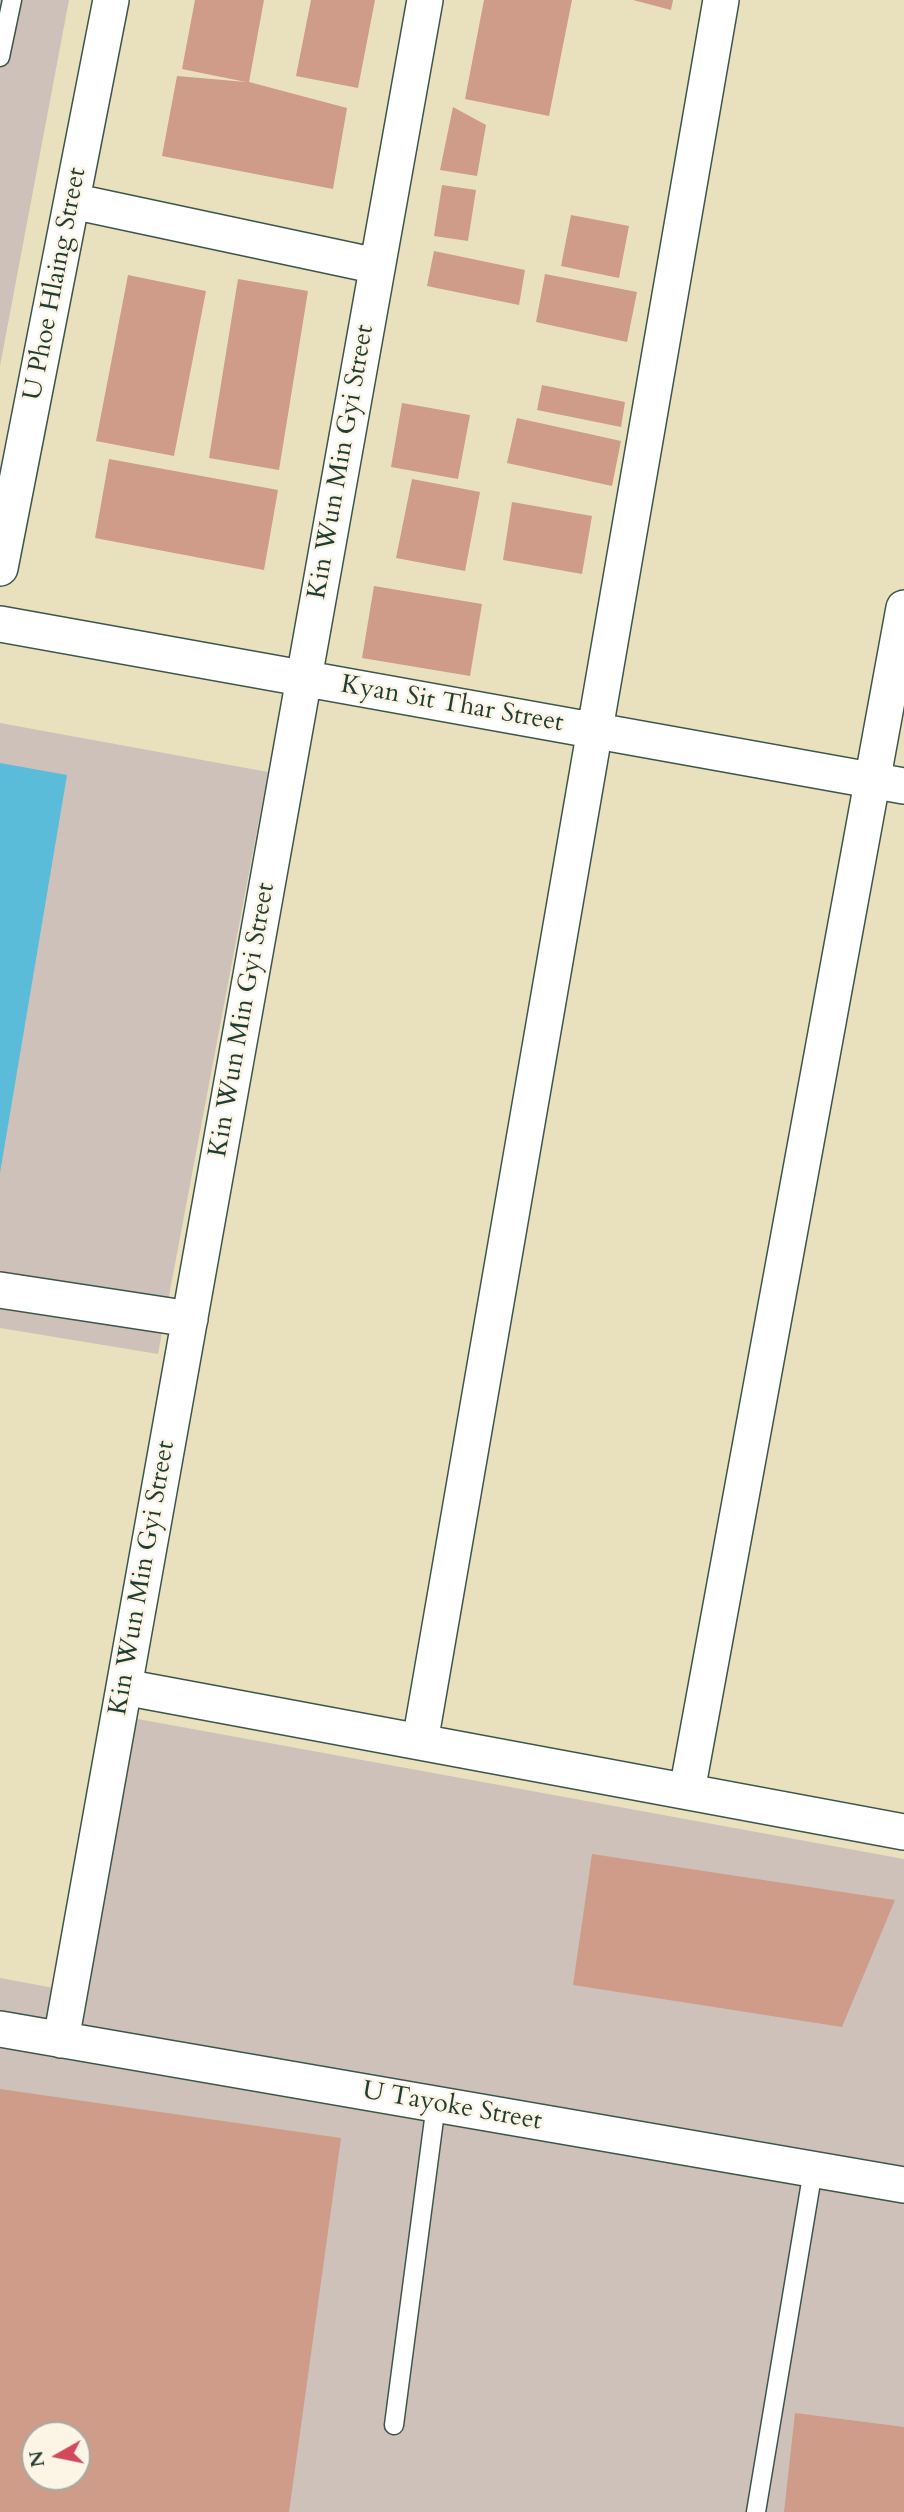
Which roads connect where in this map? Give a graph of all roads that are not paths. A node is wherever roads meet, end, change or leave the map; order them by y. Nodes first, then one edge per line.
1 (12, 0) edge
2 (111, 0) edge
3 (425, 0) edge
4 (721, 0) edge
5 (0, 57) edge
6 (72, 201) junction
7 (377, 266) junction
8 (0, 568) edge
9 (904, 608) edge
10 (0, 624) edge
11 (304, 679) junction
12 (595, 731) junction
13 (888, 783) edge
14 (0, 1290) edge
15 (190, 1319) junction
16 (124, 1686) junction
17 (420, 1742) junction
18 (687, 1791) junction
19 (904, 1832) edge
20 (0, 2029) edge
21 (61, 2040) junction
22 (436, 2104) junction
23 (813, 2170) junction
24 (904, 2185) edge
25 (394, 2425) dead end
26 (757, 2512) edge

1 - 5 lane
2 - 6 street, U Phoe Hlaing Street
3 - 7 street, Kin Wun Min Gyi Street
4 - 12 street
6 - 7 street
6 - 8 street, U Phoe Hlaing Street
7 - 11 street, Kin Wun Min Gyi Street
9 - 13 street
10 - 11 street, Kyan Sit Thar Street
11 - 12 street, Kyan Sit Thar Street
11 - 15 street, Kin Wun Min Gyi Street
12 - 13 street, Kyan Sit Thar Street
12 - 17 street
13 - 18 street
14 - 15 street
15 - 16 street, Kin Wun Min Gyi Street
16 - 17 street
16 - 21 street, Kin Wun Min Gyi Street
17 - 18 street
18 - 19 street
20 - 21 street, U Tayoke Street
21 - 22 street, U Tayoke Street
22 - 23 street, U Tayoke Street
22 - 25 lane
23 - 24 street, U Tayoke Street
23 - 26 lane

